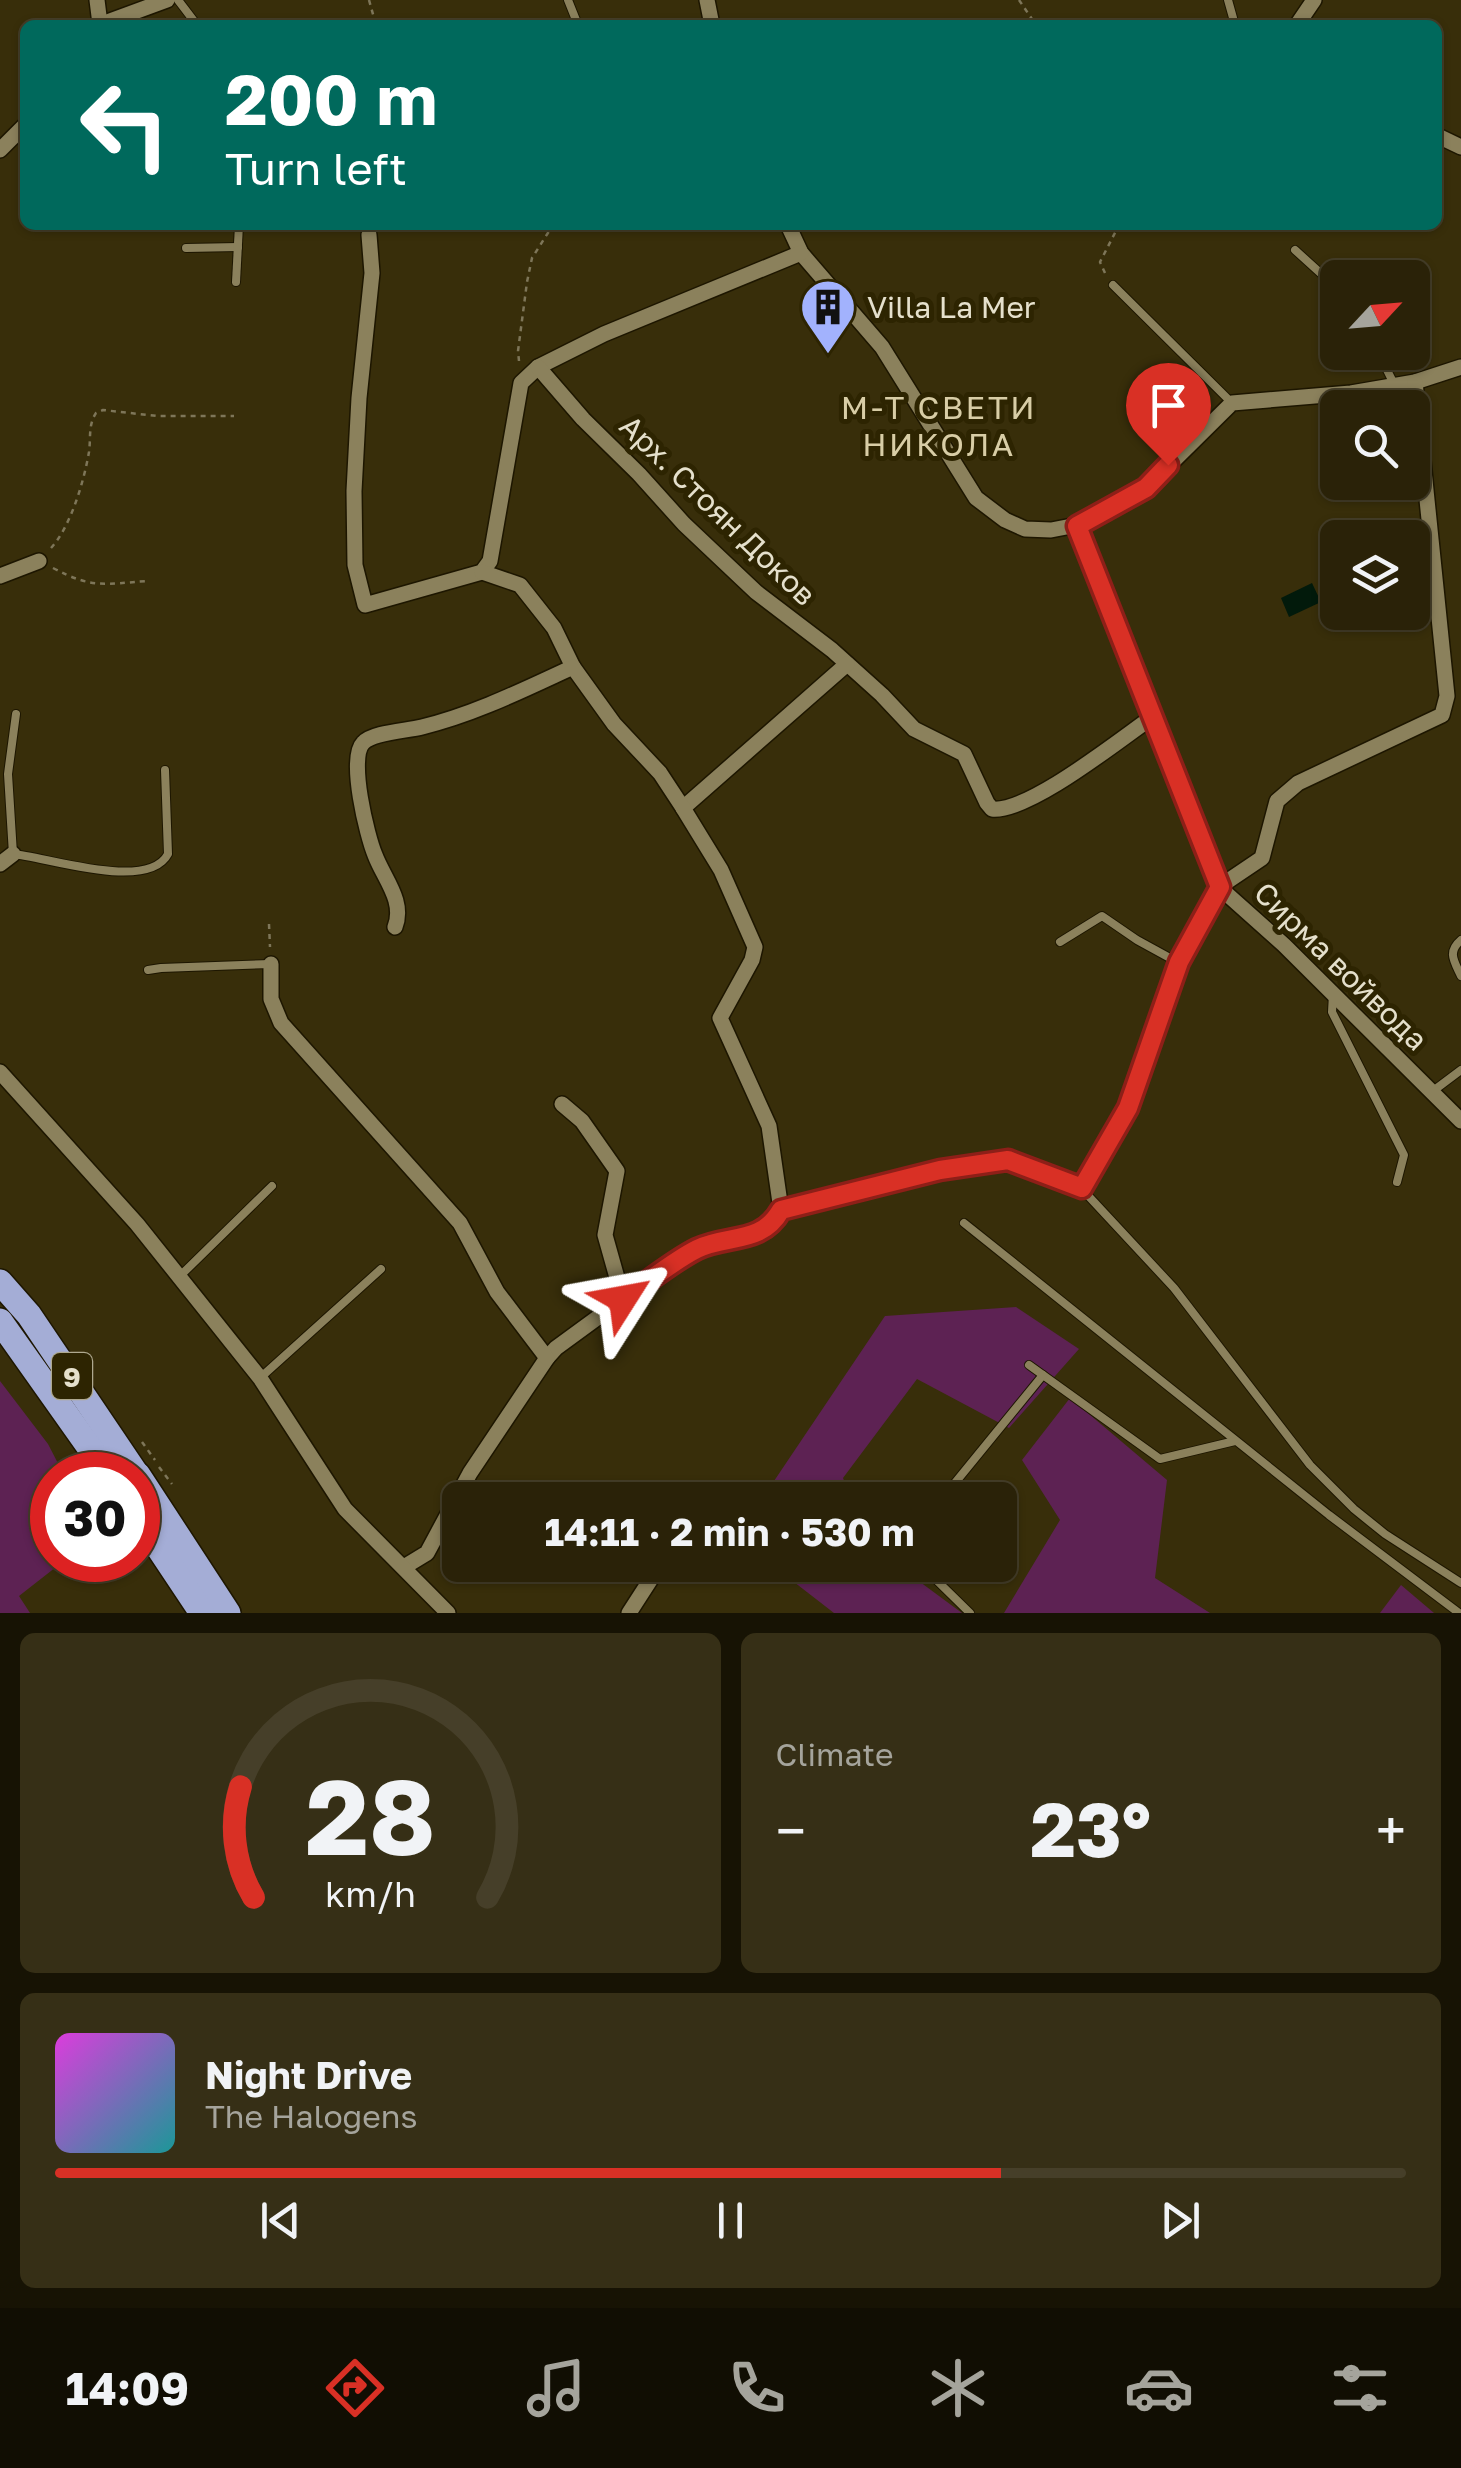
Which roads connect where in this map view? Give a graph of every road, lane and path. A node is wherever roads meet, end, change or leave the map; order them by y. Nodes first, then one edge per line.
1 (167, 0) edge
2 (178, 0) edge
3 (113, 20) edge
4 (193, 20) edge
5 (20, 129) edge
6 (0, 150) edge
7 (239, 230) edge
8 (550, 230) edge
9 (790, 230) edge
10 (1116, 230) edge
11 (370, 235) dead end
12 (186, 248) dead end
13 (238, 248) junction
14 (1295, 250) dead end
15 (801, 253) junction
16 (1320, 273) edge
17 (236, 282) dead end
18 (1113, 284) joint
19 (538, 367) junction
20 (1461, 367) edge
21 (1387, 370) edge
22 (1415, 382) junction
23 (521, 383) junction
24 (1395, 386) junction
25 (1232, 403) junction
26 (234, 416) dead end
27 (1077, 526) junction
28 (39, 561) junction
29 (482, 572) junction
30 (0, 576) edge
31 (146, 581) dead end
32 (847, 664) junction
33 (573, 667) junction
34 (16, 714) dead end
35 (1151, 718) junction
36 (165, 770) dead end
37 (683, 808) junction
38 (6, 859) edge
39 (1220, 887) junction
40 (269, 924) dead end
41 (395, 927) dead end
42 (1461, 940) edge
43 (1060, 942) dead end
44 (1179, 962) junction
45 (270, 964) junction
46 (148, 970) dead end
47 (1461, 976) edge
48 (1333, 994) junction
49 (1461, 1070) edge
50 (0, 1072) edge
51 (1432, 1091) junction
52 (562, 1104) dead end
53 (1461, 1121) edge
54 (1397, 1182) dead end
55 (272, 1186) dead end
56 (1082, 1188) junction
57 (781, 1210) junction
58 (964, 1224) dead end
59 (382, 1270) dead end
60 (180, 1277) junction
61 (0, 1282) edge
62 (623, 1299) junction
63 (0, 1321) edge
64 (548, 1358) junction
65 (1030, 1365) dead end
66 (1043, 1374) junction
67 (260, 1378) junction
68 (1236, 1441) junction
69 (142, 1442) dead end
70 (93, 1452) edge
71 (121, 1452) edge
72 (956, 1482) edge
73 (172, 1484) dead end
74 (160, 1510) edge
75 (160, 1550) edge
76 (404, 1567) junction
77 (649, 1582) edge
78 (938, 1582) edge
79 (1461, 1583) edge
80 (202, 1613) edge
81 (228, 1613) edge
82 (448, 1613) edge
83 (629, 1613) edge
84 (970, 1613) edge
85 (1458, 1613) edge

1 - 3 street
2 - 4 lane
5 - 6 street
7 - 13 lane
8 - 23 path
9 - 15 street
10 - 18 path
11 - 29 street
12 - 13 lane
13 - 17 lane
14 - 16 lane
15 - 19 street
15 - 27 street
18 - 25 lane
19 - 23 street
19 - 32 street, Арх. Стоян Доков
20 - 22 street
21 - 24 lane
22 - 24 street
22 - 39 street
23 - 29 street
24 - 25 street
25 - 27 street
26 - 28 path
27 - 35 street, Сирма войвода
28 - 30 street
28 - 31 path
29 - 33 street
32 - 35 street, Арх. Стоян Доков
32 - 37 street
33 - 37 street
33 - 41 street
34 - 38 lane
35 - 39 street, Сирма войвода
36 - 38 lane
37 - 57 street
39 - 44 street
39 - 48 street, Сирма войвода
40 - 45 path
42 - 47 lane
43 - 44 lane
44 - 56 street
45 - 46 lane
45 - 64 street
48 - 51 street, Сирма войвода
48 - 54 lane
49 - 51 lane
50 - 60 street
51 - 53 street, Сирма войвода
52 - 62 street
55 - 60 lane
56 - 57 lane
56 - 79 lane
57 - 62 street
58 - 68 lane
59 - 67 lane
60 - 67 street
61 - 71 highway, 9
62 - 64 street
63 - 70 highway, 9
64 - 76 street
65 - 66 lane
66 - 68 lane
66 - 72 lane
67 - 76 street
68 - 85 lane
69 - 73 path
74 - 81 highway, 9
75 - 80 highway
76 - 82 street
77 - 83 street
78 - 84 lane

